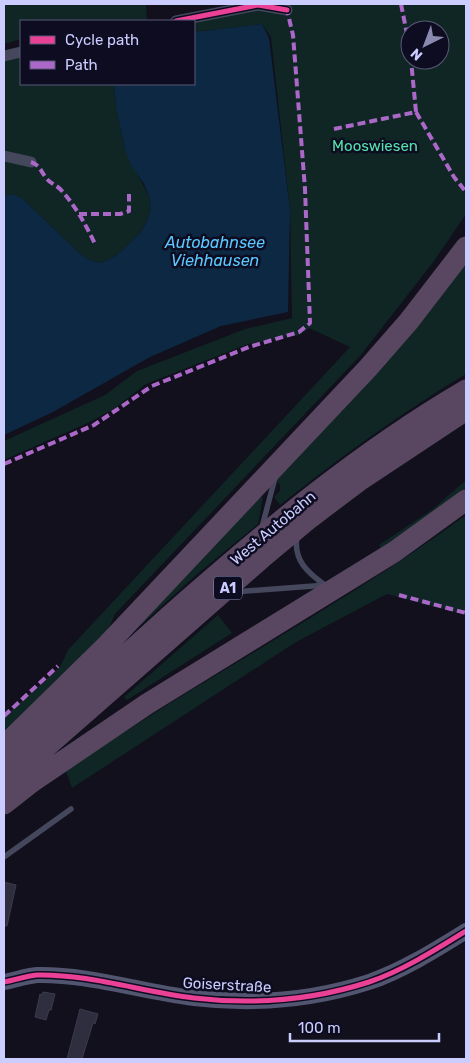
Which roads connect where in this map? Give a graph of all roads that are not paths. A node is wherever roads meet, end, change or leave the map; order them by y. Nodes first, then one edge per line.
1 (287, 10) dead end
2 (181, 20) edge
3 (20, 52) edge
4 (4, 56) edge
5 (4, 156) edge
6 (31, 162) dead end
7 (466, 248) edge
8 (466, 390) edge
9 (466, 410) edge
10 (279, 464) junction
11 (466, 500) edge
12 (302, 525) junction
13 (259, 538) junction
14 (334, 584) junction
15 (222, 593) junction
16 (4, 746) edge
17 (4, 763) edge
18 (4, 784) edge
19 (4, 804) edge
20 (71, 809) dead end
21 (4, 857) edge
22 (466, 931) edge
23 (4, 982) edge

1 - 2 street
3 - 4 street
5 - 6 street
7 - 10 highway
8 - 13 highway, West Autobahn / A1
9 - 12 highway, West Autobahn / A1
10 - 13 lane
10 - 16 highway
11 - 14 highway
12 - 14 lane
12 - 15 highway, West Autobahn / A1
13 - 17 highway, West Autobahn / A1
14 - 15 lane
14 - 19 highway
15 - 18 highway, West Autobahn / A1
20 - 21 lane
22 - 23 street, Goiserstraße

